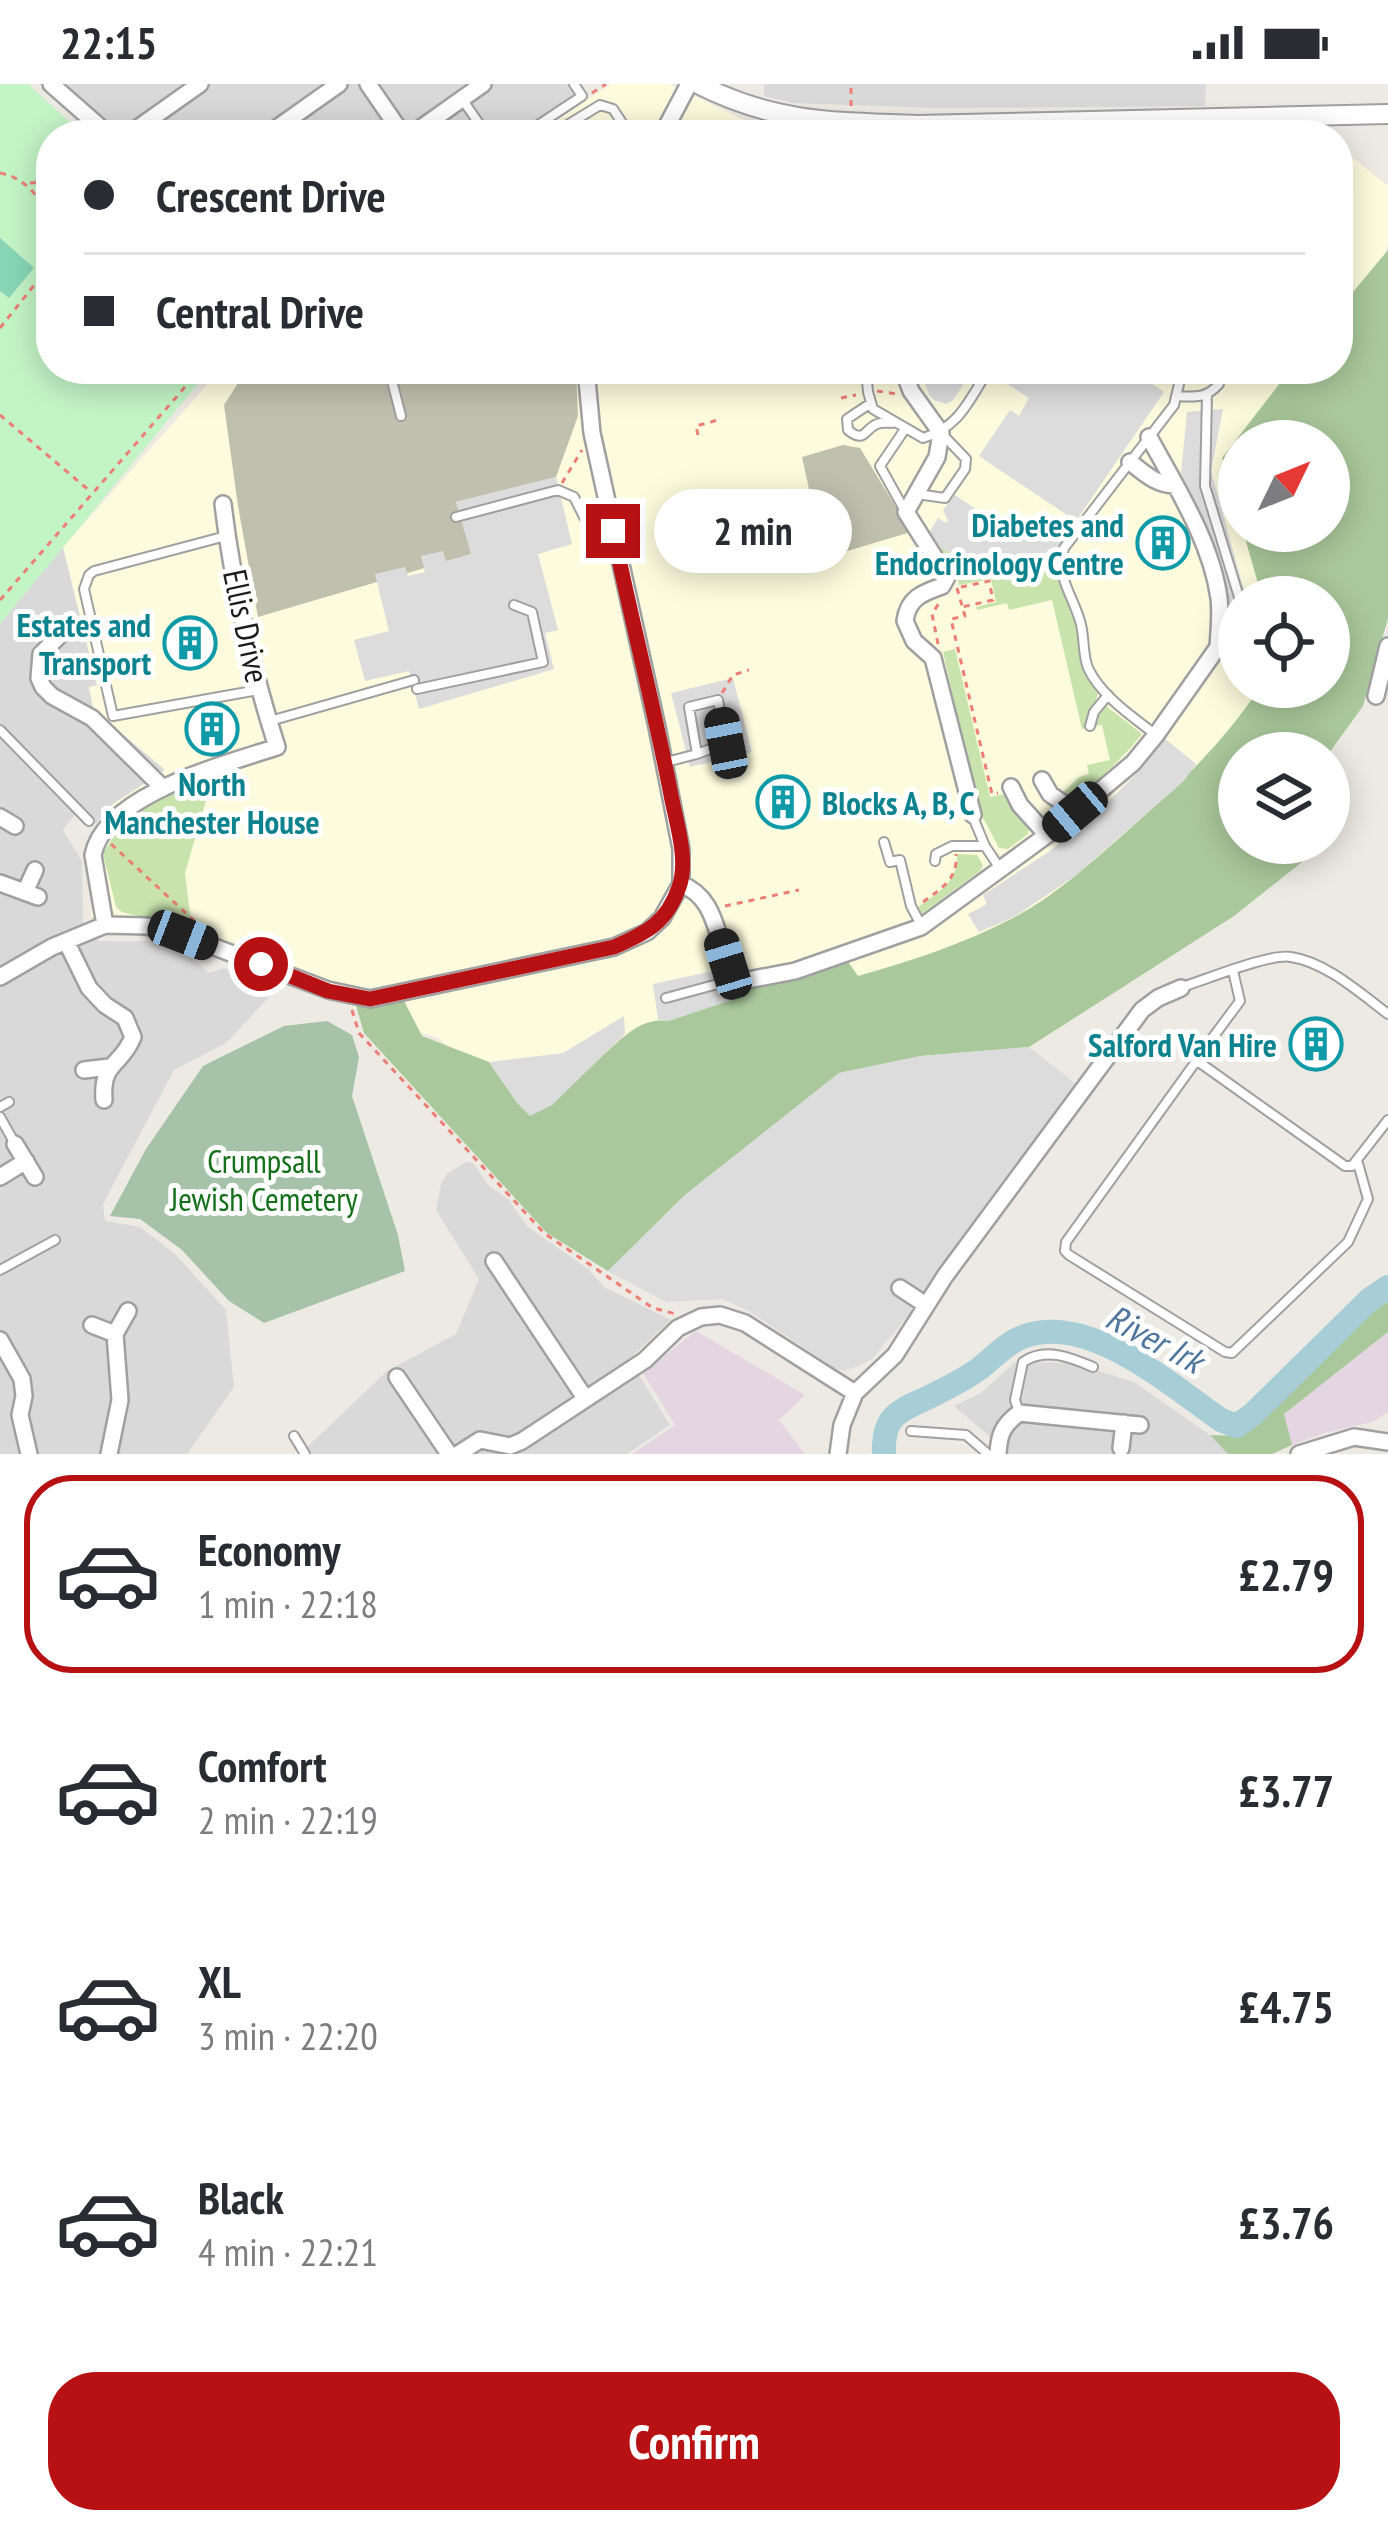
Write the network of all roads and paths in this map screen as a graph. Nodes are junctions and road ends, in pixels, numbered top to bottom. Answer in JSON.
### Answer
{"nodes":[{"id":1,"x":51,"y":84,"type":"edge"},
{"id":2,"x":200,"y":84,"type":"edge"},
{"id":3,"x":339,"y":84,"type":"edge"},
{"id":4,"x":368,"y":84,"type":"edge"},
{"id":5,"x":483,"y":84,"type":"edge"},
{"id":6,"x":574,"y":84,"type":"edge"},
{"id":7,"x":605,"y":84,"type":"edge"},
{"id":8,"x":689,"y":84,"type":"edge"},
{"id":9,"x":698,"y":84,"type":"edge"},
{"id":10,"x":851,"y":84,"type":"edge"},
{"id":11,"x":582,"y":96,"type":"junction"},
{"id":12,"x":462,"y":99,"type":"junction"},
{"id":13,"x":1388,"y":114,"type":"edge"},
{"id":14,"x":92,"y":120,"type":"edge"},
{"id":15,"x":149,"y":120,"type":"edge"},
{"id":16,"x":288,"y":120,"type":"edge"},
{"id":17,"x":396,"y":120,"type":"edge"},
{"id":18,"x":430,"y":120,"type":"edge"},
{"id":19,"x":477,"y":120,"type":"edge"},
{"id":20,"x":546,"y":120,"type":"edge"},
{"id":21,"x":576,"y":120,"type":"edge"},
{"id":22,"x":620,"y":120,"type":"edge"},
{"id":23,"x":670,"y":120,"type":"edge"},
{"id":24,"x":822,"y":120,"type":"edge"},
{"id":25,"x":851,"y":120,"type":"edge"},
{"id":26,"x":1211,"y":120,"type":"edge"},
{"id":27,"x":0,"y":172,"type":"edge"},
{"id":28,"x":36,"y":183,"type":"edge"},
{"id":29,"x":25,"y":184,"type":"junction"},
{"id":30,"x":36,"y":200,"type":"edge"},
{"id":31,"x":36,"y":283,"type":"edge"},
{"id":32,"x":0,"y":328,"type":"edge"},
{"id":33,"x":185,"y":384,"type":"edge"},
{"id":34,"x":393,"y":384,"type":"edge"},
{"id":35,"x":587,"y":384,"type":"edge"},
{"id":36,"x":869,"y":384,"type":"edge"},
{"id":37,"x":908,"y":384,"type":"edge"},
{"id":38,"x":980,"y":384,"type":"edge"},
{"id":39,"x":1179,"y":384,"type":"edge"},
{"id":40,"x":1219,"y":384,"type":"edge"},
{"id":41,"x":1207,"y":394,"type":"junction"},
{"id":42,"x":1176,"y":396,"type":"junction"},
{"id":43,"x":872,"y":404,"type":"junction"},
{"id":44,"x":0,"y":415,"type":"edge"},
{"id":45,"x":401,"y":416,"type":"dead end"},
{"id":46,"x":718,"y":420,"type":"dead end"},
{"id":47,"x":893,"y":423,"type":"junction"},
{"id":48,"x":905,"y":429,"type":"junction"},
{"id":49,"x":592,"y":433,"type":"junction"},
{"id":50,"x":941,"y":433,"type":"junction"},
{"id":51,"x":698,"y":435,"type":"dead end"},
{"id":52,"x":1149,"y":437,"type":"junction"},
{"id":53,"x":1130,"y":462,"type":"junction"},
{"id":54,"x":1175,"y":485,"type":"junction"},
{"id":55,"x":558,"y":490,"type":"junction"},
{"id":56,"x":92,"y":493,"type":"junction"},
{"id":57,"x":917,"y":494,"type":"junction"},
{"id":58,"x":223,"y":504,"type":"dead end"},
{"id":59,"x":906,"y":512,"type":"junction"},
{"id":60,"x":456,"y":517,"type":"dead end"},
{"id":61,"x":227,"y":536,"type":"junction"},
{"id":62,"x":615,"y":538,"type":"junction"},
{"id":63,"x":1233,"y":576,"type":"edge"},
{"id":64,"x":957,"y":588,"type":"junction"},
{"id":65,"x":1218,"y":593,"type":"edge"},
{"id":66,"x":0,"y":600,"type":"edge"},
{"id":67,"x":514,"y":604,"type":"dead end"},
{"id":68,"x":962,"y":607,"type":"junction"},
{"id":69,"x":68,"y":628,"type":"dead end"},
{"id":70,"x":1218,"y":640,"type":"edge"},
{"id":71,"x":957,"y":646,"type":"junction"},
{"id":72,"x":1388,"y":646,"type":"edge"},
{"id":73,"x":949,"y":647,"type":"dead end"},
{"id":74,"x":940,"y":652,"type":"dead end"},
{"id":75,"x":749,"y":670,"type":"dead end"},
{"id":76,"x":20,"y":672,"type":"dead end"},
{"id":77,"x":39,"y":675,"type":"junction"},
{"id":78,"x":260,"y":690,"type":"junction"},
{"id":79,"x":1108,"y":694,"type":"junction"},
{"id":80,"x":1376,"y":696,"type":"dead end"},
{"id":81,"x":718,"y":700,"type":"junction"},
{"id":82,"x":268,"y":721,"type":"junction"},
{"id":83,"x":1090,"y":726,"type":"dead end"},
{"id":84,"x":0,"y":730,"type":"edge"},
{"id":85,"x":1156,"y":735,"type":"junction"},
{"id":86,"x":697,"y":754,"type":"junction"},
{"id":87,"x":665,"y":763,"type":"junction"},
{"id":88,"x":1042,"y":780,"type":"dead end"},
{"id":89,"x":162,"y":787,"type":"junction"},
{"id":90,"x":1008,"y":789,"type":"joint"},
{"id":91,"x":1075,"y":812,"type":"junction"},
{"id":92,"x":973,"y":815,"type":"joint"},
{"id":93,"x":88,"y":821,"type":"dead end"},
{"id":94,"x":1047,"y":835,"type":"junction"},
{"id":95,"x":884,"y":842,"type":"dead end"},
{"id":96,"x":111,"y":844,"type":"dead end"},
{"id":97,"x":985,"y":846,"type":"junction"},
{"id":98,"x":956,"y":852,"type":"dead end"},
{"id":99,"x":935,"y":861,"type":"dead end"},
{"id":100,"x":35,"y":870,"type":"dead end"},
{"id":101,"x":1001,"y":870,"type":"junction"},
{"id":102,"x":0,"y":884,"type":"edge"},
{"id":103,"x":681,"y":884,"type":"junction"},
{"id":104,"x":799,"y":890,"type":"dead end"},
{"id":105,"x":711,"y":909,"type":"junction"},
{"id":106,"x":913,"y":910,"type":"junction"},
{"id":107,"x":105,"y":925,"type":"junction"},
{"id":108,"x":921,"y":927,"type":"junction"},
{"id":109,"x":66,"y":941,"type":"junction"},
{"id":110,"x":217,"y":948,"type":"junction"},
{"id":111,"x":1233,"y":971,"type":"junction"},
{"id":112,"x":0,"y":976,"type":"edge"},
{"id":113,"x":742,"y":978,"type":"junction"},
{"id":114,"x":1181,"y":988,"type":"joint"},
{"id":115,"x":349,"y":997,"type":"junction"},
{"id":116,"x":666,"y":998,"type":"dead end"},
{"id":117,"x":1388,"y":1014,"type":"edge"},
{"id":118,"x":1197,"y":1060,"type":"junction"},
{"id":119,"x":109,"y":1067,"type":"junction"},
{"id":120,"x":84,"y":1070,"type":"dead end"},
{"id":121,"x":104,"y":1100,"type":"dead end"},
{"id":122,"x":0,"y":1118,"type":"edge"},
{"id":123,"x":1388,"y":1120,"type":"edge"},
{"id":124,"x":15,"y":1144,"type":"joint"},
{"id":125,"x":1358,"y":1160,"type":"junction"},
{"id":126,"x":0,"y":1177,"type":"edge"},
{"id":127,"x":55,"y":1240,"type":"dead end"},
{"id":128,"x":494,"y":1261,"type":"dead end"},
{"id":129,"x":0,"y":1270,"type":"edge"},
{"id":130,"x":900,"y":1288,"type":"dead end"},
{"id":131,"x":926,"y":1305,"type":"junction"},
{"id":132,"x":128,"y":1311,"type":"dead end"},
{"id":133,"x":687,"y":1322,"type":"junction"},
{"id":134,"x":92,"y":1324,"type":"dead end"},
{"id":135,"x":115,"y":1334,"type":"junction"},
{"id":136,"x":0,"y":1340,"type":"edge"},
{"id":137,"x":1093,"y":1366,"type":"dead end"},
{"id":138,"x":397,"y":1377,"type":"dead end"},
{"id":139,"x":855,"y":1393,"type":"junction"},
{"id":140,"x":585,"y":1398,"type":"junction"},
{"id":141,"x":1019,"y":1413,"type":"junction"},
{"id":142,"x":910,"y":1431,"type":"dead end"},
{"id":143,"x":1385,"y":1435,"type":"edge"},
{"id":144,"x":294,"y":1436,"type":"dead end"},
{"id":145,"x":493,"y":1448,"type":"edge"},
{"id":146,"x":1121,"y":1448,"type":"dead end"},
{"id":147,"x":29,"y":1454,"type":"edge"},
{"id":148,"x":109,"y":1454,"type":"edge"},
{"id":149,"x":305,"y":1454,"type":"edge"},
{"id":150,"x":448,"y":1454,"type":"edge"},
{"id":151,"x":458,"y":1454,"type":"edge"},
{"id":152,"x":838,"y":1454,"type":"edge"},
{"id":153,"x":988,"y":1454,"type":"edge"},
{"id":154,"x":998,"y":1454,"type":"edge"},
{"id":155,"x":1299,"y":1454,"type":"edge"}],
"edges":[{"from":1,"to":14,"type":"street"},
{"from":2,"to":15,"type":"street"},
{"from":3,"to":16,"type":"street"},
{"from":4,"to":17,"type":"street"},
{"from":5,"to":12,"type":"street"},
{"from":6,"to":11,"type":"lane"},
{"from":7,"to":11,"type":"path"},
{"from":8,"to":23,"type":"street"},
{"from":9,"to":24,"type":"street"},
{"from":10,"to":25,"type":"path"},
{"from":11,"to":20,"type":"lane"},
{"from":12,"to":18,"type":"street"},
{"from":12,"to":19,"type":"lane"},
{"from":13,"to":26,"type":"street"},
{"from":21,"to":22,"type":"lane"},
{"from":27,"to":29,"type":"path"},
{"from":28,"to":29,"type":"path"},
{"from":29,"to":30,"type":"path"},
{"from":31,"to":32,"type":"path"},
{"from":33,"to":56,"type":"path"},
{"from":34,"to":45,"type":"lane"},
{"from":35,"to":49,"type":"street"},
{"from":36,"to":43,"type":"lane"},
{"from":37,"to":50,"type":"street"},
{"from":38,"to":50,"type":"lane"},
{"from":39,"to":42,"type":"lane"},
{"from":40,"to":41,"type":"lane"},
{"from":41,"to":42,"type":"lane"},
{"from":41,"to":63,"type":"lane"},
{"from":42,"to":52,"type":"lane"},
{"from":43,"to":47,"type":"lane"},
{"from":43,"to":47,"type":"lane"},
{"from":44,"to":56,"type":"path"},
{"from":46,"to":51,"type":"path"},
{"from":47,"to":48,"type":"lane"},
{"from":48,"to":50,"type":"lane"},
{"from":48,"to":59,"type":"lane"},
{"from":49,"to":55,"type":"path"},
{"from":49,"to":62,"type":"street"},
{"from":50,"to":57,"type":"street"},
{"from":50,"to":57,"type":"lane"},
{"from":52,"to":53,"type":"lane"},
{"from":52,"to":54,"type":"street"},
{"from":53,"to":54,"type":"street"},
{"from":53,"to":79,"type":"lane"},
{"from":54,"to":65,"type":"street"},
{"from":55,"to":60,"type":"lane"},
{"from":55,"to":62,"type":"lane"},
{"from":56,"to":66,"type":"path"},
{"from":57,"to":59,"type":"street"},
{"from":58,"to":61,"type":"street","name":"Ellis Drive"},
{"from":59,"to":92,"type":"street"},
{"from":61,"to":78,"type":"street","name":"Ellis Drive"},
{"from":61,"to":78,"type":"lane"},
{"from":62,"to":87,"type":"street"},
{"from":64,"to":68,"type":"path"},
{"from":64,"to":68,"type":"path"},
{"from":64,"to":74,"type":"path"},
{"from":67,"to":82,"type":"lane"},
{"from":68,"to":71,"type":"path"},
{"from":69,"to":77,"type":"street"},
{"from":70,"to":85,"type":"street"},
{"from":71,"to":73,"type":"path"},
{"from":71,"to":90,"type":"path"},
{"from":72,"to":80,"type":"street"},
{"from":75,"to":81,"type":"path"},
{"from":76,"to":77,"type":"lane"},
{"from":77,"to":89,"type":"street"},
{"from":78,"to":82,"type":"street","name":"Ellis Drive"},
{"from":79,"to":83,"type":"lane"},
{"from":79,"to":85,"type":"lane"},
{"from":81,"to":86,"type":"lane"},
{"from":81,"to":86,"type":"lane"},
{"from":82,"to":89,"type":"street","name":"Ellis Drive"},
{"from":84,"to":93,"type":"lane"},
{"from":85,"to":91,"type":"street"},
{"from":86,"to":87,"type":"lane"},
{"from":87,"to":103,"type":"street"},
{"from":88,"to":91,"type":"street"},
{"from":89,"to":107,"type":"street"},
{"from":90,"to":94,"type":"street"},
{"from":91,"to":94,"type":"street"},
{"from":92,"to":97,"type":"lane"},
{"from":94,"to":101,"type":"street"},
{"from":95,"to":106,"type":"lane"},
{"from":96,"to":110,"type":"path"},
{"from":97,"to":99,"type":"lane"},
{"from":97,"to":101,"type":"lane"},
{"from":98,"to":106,"type":"path"},
{"from":100,"to":102,"type":"street"},
{"from":101,"to":108,"type":"street"},
{"from":103,"to":105,"type":"street"},
{"from":103,"to":115,"type":"street"},
{"from":104,"to":105,"type":"path"},
{"from":105,"to":113,"type":"street"},
{"from":106,"to":108,"type":"lane"},
{"from":107,"to":109,"type":"street"},
{"from":107,"to":110,"type":"street"},
{"from":108,"to":113,"type":"street"},
{"from":109,"to":112,"type":"street"},
{"from":109,"to":119,"type":"street"},
{"from":110,"to":115,"type":"street"},
{"from":111,"to":114,"type":"lane"},
{"from":111,"to":117,"type":"lane"},
{"from":111,"to":118,"type":"lane"},
{"from":113,"to":116,"type":"lane"},
{"from":114,"to":131,"type":"street"},
{"from":115,"to":133,"type":"path"},
{"from":118,"to":125,"type":"lane"},
{"from":118,"to":125,"type":"lane"},
{"from":119,"to":120,"type":"street"},
{"from":119,"to":121,"type":"street"},
{"from":122,"to":124,"type":"lane"},
{"from":123,"to":125,"type":"lane"},
{"from":124,"to":126,"type":"street"},
{"from":127,"to":129,"type":"lane"},
{"from":128,"to":140,"type":"street"},
{"from":130,"to":131,"type":"street"},
{"from":131,"to":139,"type":"street"},
{"from":132,"to":135,"type":"street"},
{"from":133,"to":139,"type":"street"},
{"from":133,"to":140,"type":"street"},
{"from":134,"to":135,"type":"street"},
{"from":135,"to":148,"type":"street"},
{"from":136,"to":147,"type":"street"},
{"from":137,"to":141,"type":"lane"},
{"from":138,"to":150,"type":"street"},
{"from":139,"to":152,"type":"street"},
{"from":140,"to":145,"type":"street"},
{"from":141,"to":146,"type":"street"},
{"from":141,"to":154,"type":"street"},
{"from":142,"to":153,"type":"lane"},
{"from":143,"to":155,"type":"street"},
{"from":144,"to":149,"type":"lane"},
{"from":145,"to":151,"type":"street"}]}
